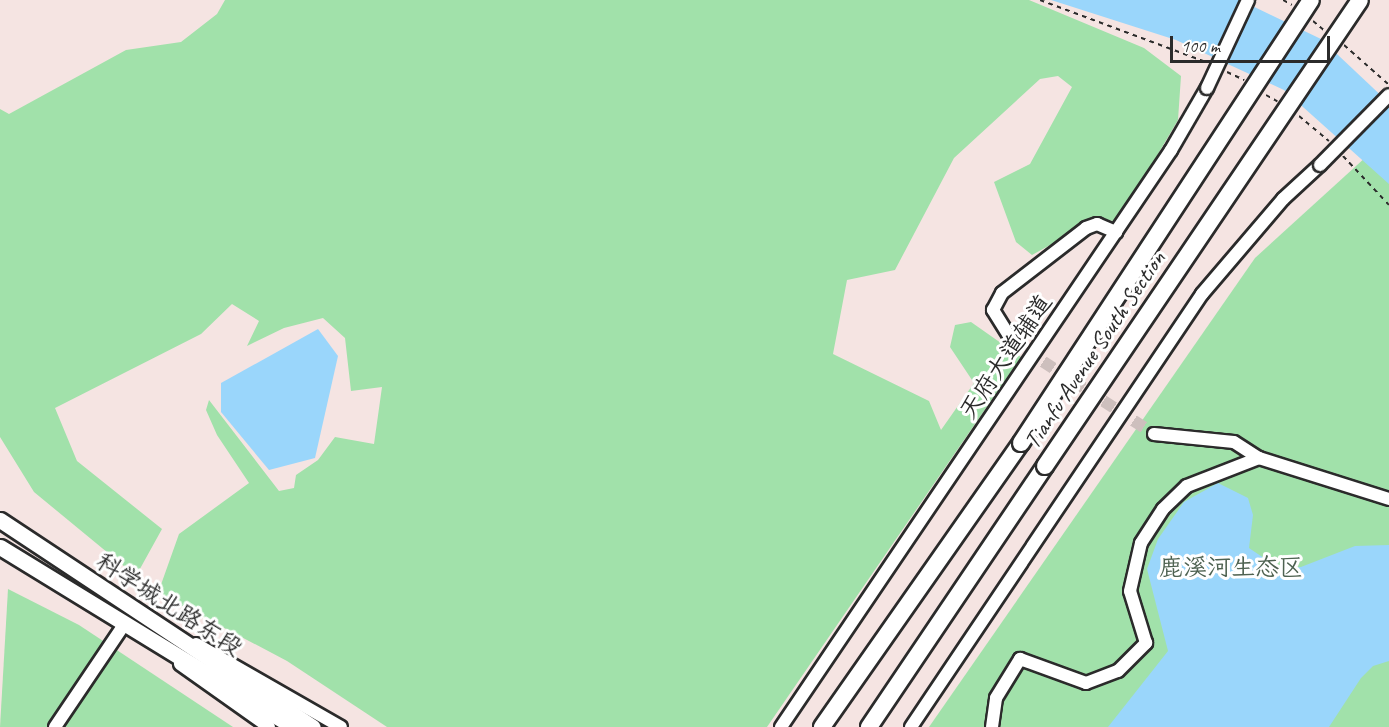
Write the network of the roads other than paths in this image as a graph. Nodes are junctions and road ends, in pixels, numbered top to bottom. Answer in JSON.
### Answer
{"nodes":[{"id":1,"x":1248,"y":0,"type":"edge"},
{"id":2,"x":1311,"y":0,"type":"edge"},
{"id":3,"x":1360,"y":0,"type":"edge"},
{"id":4,"x":1389,"y":95,"type":"edge"},
{"id":5,"x":1116,"y":232,"type":"junction"},
{"id":6,"x":1013,"y":342,"type":"tunnel mouth"},
{"id":7,"x":1154,"y":434,"type":"tunnel mouth"},
{"id":8,"x":1259,"y":458,"type":"junction"},
{"id":9,"x":1389,"y":499,"type":"edge"},
{"id":10,"x":0,"y":520,"type":"edge"},
{"id":11,"x":0,"y":547,"type":"edge"},
{"id":12,"x":123,"y":626,"type":"junction"},
{"id":13,"x":174,"y":634,"type":"junction"},
{"id":14,"x":152,"y":640,"type":"junction"},
{"id":15,"x":55,"y":727,"type":"edge"},
{"id":16,"x":268,"y":727,"type":"edge"},
{"id":17,"x":294,"y":727,"type":"edge"},
{"id":18,"x":313,"y":727,"type":"edge"},
{"id":19,"x":341,"y":727,"type":"edge"},
{"id":20,"x":781,"y":727,"type":"edge"},
{"id":21,"x":822,"y":727,"type":"edge"},
{"id":22,"x":869,"y":727,"type":"edge"},
{"id":23,"x":911,"y":727,"type":"edge"},
{"id":24,"x":992,"y":727,"type":"edge"}],
"edges":[{"from":1,"to":5,"type":"street","name":"天府大道辅道","bridge":true},
{"from":2,"to":21,"type":"highway","name":"Tianfu Avenue South Section","bridge":true},
{"from":3,"to":22,"type":"highway","name":"Tianfu Avenue South Section","bridge":true},
{"from":4,"to":23,"type":"street","bridge":true},
{"from":5,"to":6,"type":"street"},
{"from":5,"to":20,"type":"street","name":"天府大道辅道"},
{"from":7,"to":8,"type":"street"},
{"from":8,"to":9,"type":"street"},
{"from":8,"to":24,"type":"street"},
{"from":10,"to":13,"type":"main road","name":"科学城北路东段"},
{"from":11,"to":12,"type":"main road","name":"科学城北路东段"},
{"from":12,"to":14,"type":"main road","name":"科学城北路东段"},
{"from":12,"to":15,"type":"street"},
{"from":13,"to":18,"type":"main road","name":"科学城北路东段"},
{"from":13,"to":19,"type":"street"},
{"from":14,"to":16,"type":"street"},
{"from":14,"to":17,"type":"main road","name":"科学城北路东段"}]}
